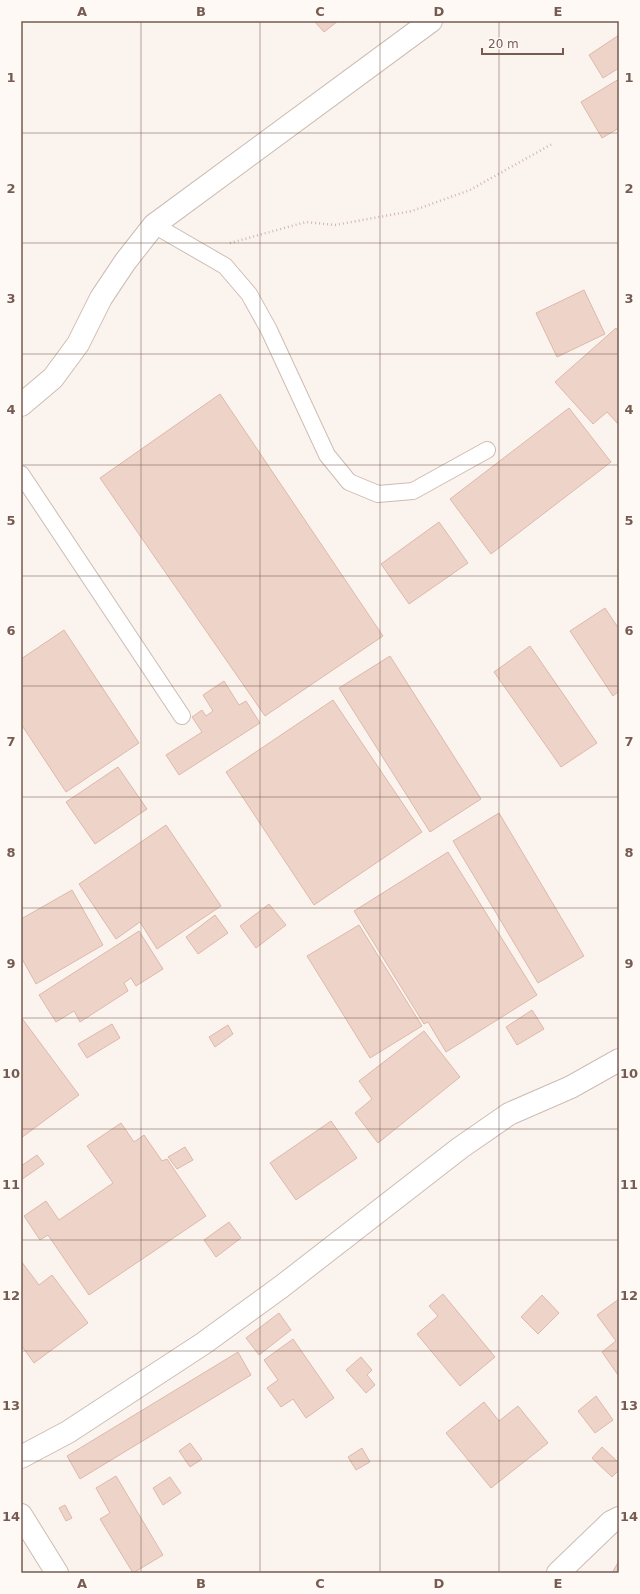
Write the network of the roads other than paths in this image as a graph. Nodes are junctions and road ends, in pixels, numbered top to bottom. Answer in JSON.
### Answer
{"nodes":[{"id":1,"x":431,"y":21,"type":"edge"},
{"id":2,"x":154,"y":226,"type":"junction"},
{"id":3,"x":21,"y":405,"type":"edge"},
{"id":4,"x":487,"y":450,"type":"dead end"},
{"id":5,"x":21,"y":474,"type":"edge"},
{"id":6,"x":182,"y":716,"type":"dead end"},
{"id":7,"x":619,"y":1060,"type":"edge"},
{"id":8,"x":21,"y":1457,"type":"edge"},
{"id":9,"x":21,"y":1516,"type":"edge"},
{"id":10,"x":619,"y":1518,"type":"edge"},
{"id":11,"x":57,"y":1573,"type":"edge"},
{"id":12,"x":558,"y":1573,"type":"edge"}],
"edges":[{"from":1,"to":2,"type":"street"},
{"from":2,"to":3,"type":"street"},
{"from":2,"to":4,"type":"lane"},
{"from":5,"to":6,"type":"lane"},
{"from":7,"to":8,"type":"street"},
{"from":9,"to":11,"type":"street"},
{"from":10,"to":12,"type":"street"}]}
